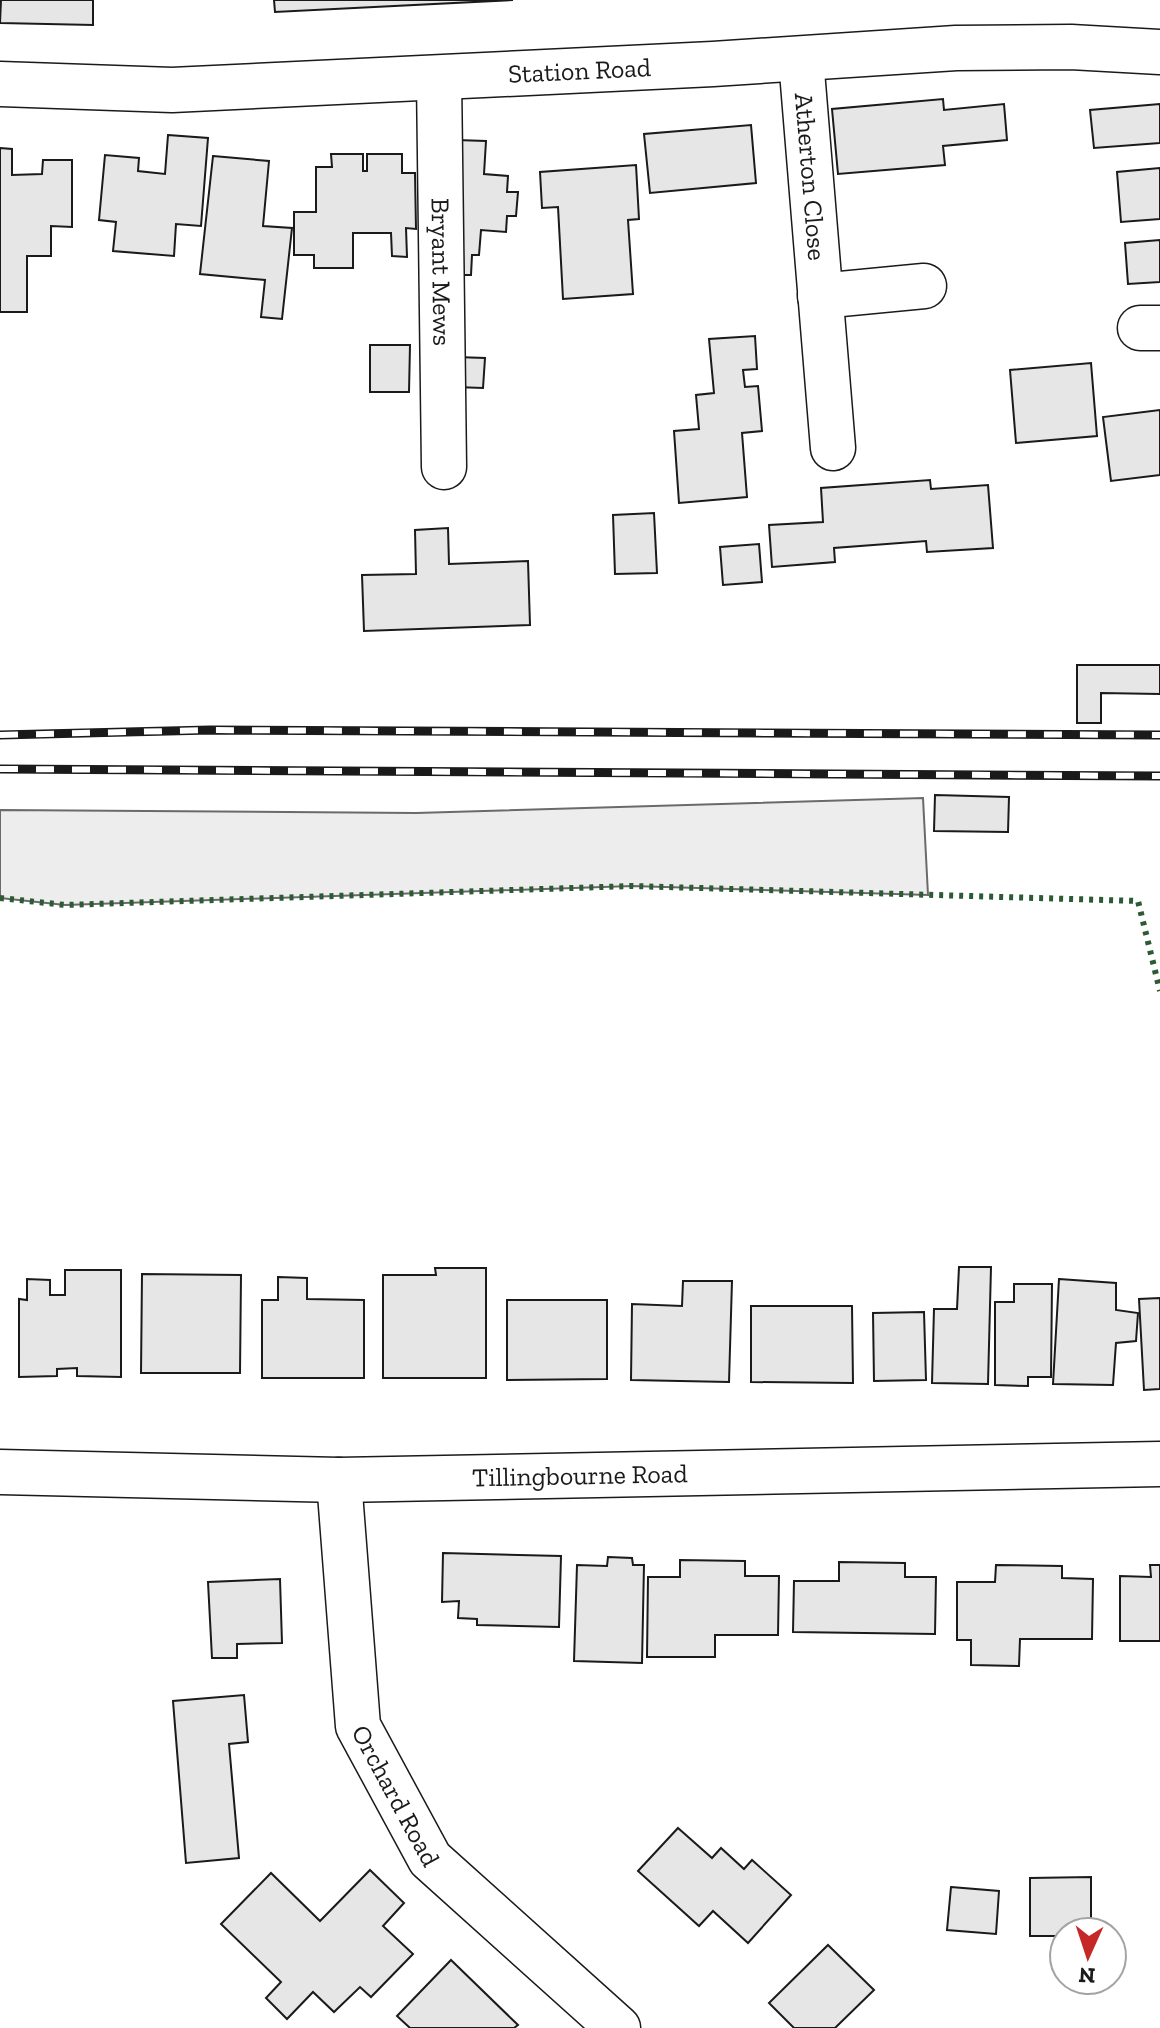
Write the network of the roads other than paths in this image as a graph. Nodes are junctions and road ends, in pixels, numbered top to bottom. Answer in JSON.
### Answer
{"nodes":[{"id":1,"x":1160,"y":52,"type":"edge"},
{"id":2,"x":801,"y":59,"type":"junction"},
{"id":3,"x":439,"y":78,"type":"junction"},
{"id":4,"x":0,"y":84,"type":"edge"},
{"id":5,"x":924,"y":286,"type":"dead end"},
{"id":6,"x":820,"y":296,"type":"junction"},
{"id":7,"x":833,"y":448,"type":"dead end"},
{"id":8,"x":444,"y":467,"type":"dead end"},
{"id":9,"x":1160,"y":1464,"type":"edge"},
{"id":10,"x":0,"y":1472,"type":"edge"},
{"id":11,"x":339,"y":1480,"type":"junction"},
{"id":12,"x":618,"y":2028,"type":"edge"}],
"edges":[{"from":1,"to":2,"type":"street","name":"Station Road"},
{"from":2,"to":3,"type":"street","name":"Station Road"},
{"from":2,"to":6,"type":"street","name":"Atherton Close"},
{"from":3,"to":4,"type":"street","name":"Station Road"},
{"from":3,"to":8,"type":"street","name":"Bryant Mews"},
{"from":5,"to":6,"type":"street","name":"Atherton Close"},
{"from":6,"to":7,"type":"street","name":"Atherton Close"},
{"from":9,"to":11,"type":"street","name":"Tillingbourne Road"},
{"from":10,"to":11,"type":"street","name":"Tillingbourne Road"},
{"from":11,"to":12,"type":"street","name":"Orchard Road"}]}
